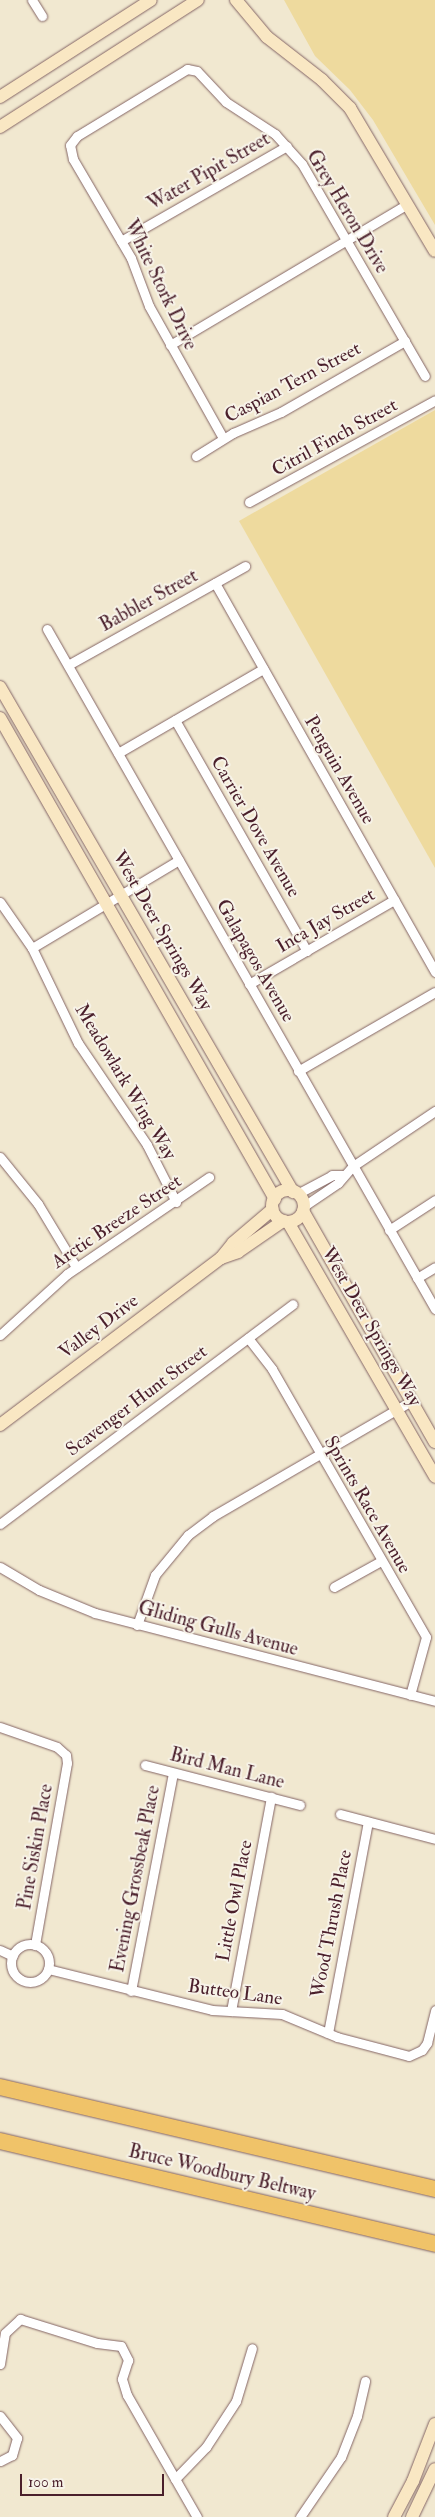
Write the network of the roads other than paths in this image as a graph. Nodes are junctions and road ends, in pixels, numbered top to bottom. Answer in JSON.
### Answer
{"nodes":[{"id":1,"x":32,"y":0,"type":"edge"},
{"id":2,"x":151,"y":0,"type":"edge"},
{"id":3,"x":198,"y":0,"type":"edge"},
{"id":4,"x":236,"y":0,"type":"edge"},
{"id":5,"x":42,"y":16,"type":"dead end"},
{"id":6,"x":0,"y":97,"type":"edge"},
{"id":7,"x":0,"y":127,"type":"edge"},
{"id":8,"x":70,"y":146,"type":"joint"},
{"id":9,"x":287,"y":146,"type":"junction"},
{"id":10,"x":407,"y":204,"type":"junction"},
{"id":11,"x":346,"y":239,"type":"junction"},
{"id":12,"x":121,"y":241,"type":"junction"},
{"id":13,"x":435,"y":251,"type":"edge"},
{"id":14,"x":405,"y":341,"type":"junction"},
{"id":15,"x":170,"y":345,"type":"junction"},
{"id":16,"x":425,"y":376,"type":"dead end"},
{"id":17,"x":435,"y":400,"type":"edge"},
{"id":18,"x":223,"y":438,"type":"junction"},
{"id":19,"x":196,"y":456,"type":"dead end"},
{"id":20,"x":249,"y":502,"type":"dead end"},
{"id":21,"x":246,"y":566,"type":"dead end"},
{"id":22,"x":215,"y":583,"type":"junction"},
{"id":23,"x":47,"y":629,"type":"dead end"},
{"id":24,"x":68,"y":665,"type":"junction"},
{"id":25,"x":263,"y":669,"type":"junction"},
{"id":26,"x":0,"y":687,"type":"edge"},
{"id":27,"x":0,"y":718,"type":"edge"},
{"id":28,"x":175,"y":720,"type":"junction"},
{"id":29,"x":118,"y":753,"type":"junction"},
{"id":30,"x":179,"y":860,"type":"junction"},
{"id":31,"x":113,"y":899,"type":"junction"},
{"id":32,"x":394,"y":900,"type":"junction"},
{"id":33,"x":0,"y":902,"type":"edge"},
{"id":34,"x":32,"y":948,"type":"junction"},
{"id":35,"x":307,"y":950,"type":"junction"},
{"id":36,"x":435,"y":972,"type":"edge"},
{"id":37,"x":249,"y":984,"type":"junction"},
{"id":38,"x":435,"y":992,"type":"edge"},
{"id":39,"x":298,"y":1071,"type":"junction"},
{"id":40,"x":435,"y":1111,"type":"edge"},
{"id":41,"x":0,"y":1157,"type":"edge"},
{"id":42,"x":353,"y":1166,"type":"junction"},
{"id":43,"x":344,"y":1175,"type":"junction"},
{"id":44,"x":209,"y":1178,"type":"dead end"},
{"id":45,"x":295,"y":1193,"type":"junction"},
{"id":46,"x":435,"y":1200,"type":"edge"},
{"id":47,"x":176,"y":1202,"type":"junction"},
{"id":48,"x":274,"y":1204,"type":"junction"},
{"id":49,"x":304,"y":1209,"type":"junction"},
{"id":50,"x":285,"y":1222,"type":"junction"},
{"id":51,"x":390,"y":1230,"type":"junction"},
{"id":52,"x":222,"y":1258,"type":"junction"},
{"id":53,"x":76,"y":1267,"type":"junction"},
{"id":54,"x":435,"y":1267,"type":"edge"},
{"id":55,"x":418,"y":1278,"type":"junction"},
{"id":56,"x":293,"y":1304,"type":"dead end"},
{"id":57,"x":435,"y":1309,"type":"edge"},
{"id":58,"x":0,"y":1335,"type":"edge"},
{"id":59,"x":248,"y":1338,"type":"junction"},
{"id":60,"x":411,"y":1401,"type":"junction"},
{"id":61,"x":396,"y":1409,"type":"junction"},
{"id":62,"x":0,"y":1425,"type":"edge"},
{"id":63,"x":435,"y":1442,"type":"edge"},
{"id":64,"x":320,"y":1455,"type":"junction"},
{"id":65,"x":435,"y":1477,"type":"edge"},
{"id":66,"x":0,"y":1524,"type":"edge"},
{"id":67,"x":381,"y":1562,"type":"junction"},
{"id":68,"x":0,"y":1567,"type":"edge"},
{"id":69,"x":334,"y":1587,"type":"dead end"},
{"id":70,"x":137,"y":1625,"type":"junction"},
{"id":71,"x":410,"y":1695,"type":"junction"},
{"id":72,"x":435,"y":1701,"type":"edge"},
{"id":73,"x":0,"y":1726,"type":"edge"},
{"id":74,"x":145,"y":1765,"type":"dead end"},
{"id":75,"x":173,"y":1773,"type":"junction"},
{"id":76,"x":271,"y":1797,"type":"junction"},
{"id":77,"x":300,"y":1805,"type":"dead end"},
{"id":78,"x":340,"y":1814,"type":"dead end"},
{"id":79,"x":368,"y":1822,"type":"junction"},
{"id":80,"x":435,"y":1839,"type":"edge"},
{"id":81,"x":35,"y":1945,"type":"junction"},
{"id":82,"x":0,"y":1950,"type":"edge"},
{"id":83,"x":13,"y":1956,"type":"junction"},
{"id":84,"x":48,"y":1970,"type":"junction"},
{"id":85,"x":132,"y":1991,"type":"junction"},
{"id":86,"x":435,"y":2010,"type":"edge"},
{"id":87,"x":231,"y":2011,"type":"junction"},
{"id":88,"x":328,"y":2032,"type":"junction"},
{"id":89,"x":0,"y":2087,"type":"edge"},
{"id":90,"x":0,"y":2141,"type":"edge"},
{"id":91,"x":435,"y":2189,"type":"edge"},
{"id":92,"x":435,"y":2244,"type":"edge"},
{"id":93,"x":252,"y":2348,"type":"dead end"},
{"id":94,"x":0,"y":2364,"type":"edge"},
{"id":95,"x":365,"y":2381,"type":"dead end"},
{"id":96,"x":0,"y":2416,"type":"edge"},
{"id":97,"x":435,"y":2424,"type":"edge"},
{"id":98,"x":0,"y":2461,"type":"edge"},
{"id":99,"x":435,"y":2469,"type":"edge"},
{"id":100,"x":175,"y":2479,"type":"junction"},
{"id":101,"x":198,"y":2517,"type":"edge"},
{"id":102,"x":300,"y":2517,"type":"edge"},
{"id":103,"x":394,"y":2517,"type":"edge"},
{"id":104,"x":412,"y":2517,"type":"edge"}],
"edges":[{"from":1,"to":5,"type":"street"},
{"from":2,"to":6,"type":"main road"},
{"from":3,"to":7,"type":"main road"},
{"from":4,"to":10,"type":"main road"},
{"from":8,"to":9,"type":"street","name":"Grey Heron Drive"},
{"from":8,"to":12,"type":"street","name":"White Stork Drive"},
{"from":9,"to":11,"type":"street","name":"Grey Heron Drive"},
{"from":9,"to":12,"type":"street","name":"Water Pipit Street"},
{"from":10,"to":11,"type":"street"},
{"from":10,"to":13,"type":"main road"},
{"from":11,"to":14,"type":"street","name":"Grey Heron Drive"},
{"from":11,"to":15,"type":"street"},
{"from":12,"to":15,"type":"street","name":"White Stork Drive"},
{"from":14,"to":16,"type":"street","name":"Grey Heron Drive"},
{"from":14,"to":18,"type":"street","name":"Caspian Tern Street"},
{"from":15,"to":18,"type":"street","name":"White Stork Drive"},
{"from":17,"to":20,"type":"street","name":"Citril Finch Street"},
{"from":18,"to":19,"type":"street","name":"Caspian Tern Street"},
{"from":21,"to":22,"type":"street","name":"Babbler Street"},
{"from":22,"to":24,"type":"street","name":"Babbler Street"},
{"from":22,"to":25,"type":"street","name":"Penguin Avenue"},
{"from":23,"to":24,"type":"street","name":"Galapagos Avenue"},
{"from":24,"to":29,"type":"street","name":"Galapagos Avenue"},
{"from":25,"to":28,"type":"street"},
{"from":25,"to":32,"type":"street","name":"Penguin Avenue"},
{"from":26,"to":31,"type":"main road","name":"West Deer Springs Way"},
{"from":27,"to":31,"type":"main road","name":"West Deer Springs Way"},
{"from":28,"to":29,"type":"street"},
{"from":28,"to":35,"type":"street","name":"Carrier Dove Avenue"},
{"from":29,"to":30,"type":"street","name":"Galapagos Avenue"},
{"from":30,"to":31,"type":"street"},
{"from":30,"to":37,"type":"street","name":"Galapagos Avenue"},
{"from":31,"to":34,"type":"street"},
{"from":31,"to":45,"type":"main road","name":"West Deer Springs Way"},
{"from":31,"to":48,"type":"main road","name":"West Deer Springs Way"},
{"from":32,"to":35,"type":"street","name":"Inca Jay Street"},
{"from":32,"to":36,"type":"street","name":"Penguin Avenue"},
{"from":33,"to":34,"type":"street","name":"Meadowlark Wing Way"},
{"from":34,"to":47,"type":"street","name":"Meadowlark Wing Way"},
{"from":35,"to":37,"type":"street","name":"Inca Jay Street"},
{"from":37,"to":39,"type":"street","name":"Galapagos Avenue"},
{"from":38,"to":39,"type":"street"},
{"from":39,"to":42,"type":"street","name":"Galapagos Avenue"},
{"from":40,"to":42,"type":"street"},
{"from":41,"to":53,"type":"street"},
{"from":42,"to":43,"type":"street"},
{"from":42,"to":51,"type":"street","name":"Galapagos Avenue"},
{"from":43,"to":45,"type":"street"},
{"from":43,"to":49,"type":"street"},
{"from":44,"to":47,"type":"street","name":"Arctic Breeze Street"},
{"from":45,"to":48,"type":"main road"},
{"from":45,"to":49,"type":"main road"},
{"from":46,"to":51,"type":"street"},
{"from":47,"to":53,"type":"street","name":"Arctic Breeze Street"},
{"from":48,"to":50,"type":"main road"},
{"from":48,"to":52,"type":"main road","name":"Valley Drive"},
{"from":49,"to":50,"type":"main road"},
{"from":49,"to":60,"type":"main road","name":"West Deer Springs Way"},
{"from":50,"to":52,"type":"main road","name":"Valley Drive"},
{"from":50,"to":61,"type":"main road","name":"West Deer Springs Way"},
{"from":51,"to":55,"type":"street","name":"Galapagos Avenue"},
{"from":52,"to":62,"type":"main road","name":"Valley Drive"},
{"from":53,"to":58,"type":"street","name":"Arctic Breeze Street"},
{"from":54,"to":55,"type":"street"},
{"from":55,"to":57,"type":"street","name":"Galapagos Avenue"},
{"from":56,"to":59,"type":"street","name":"Scavenger Hunt Street"},
{"from":59,"to":64,"type":"street","name":"Sprints Race Avenue"},
{"from":59,"to":66,"type":"street","name":"Scavenger Hunt Street"},
{"from":60,"to":61,"type":"street"},
{"from":60,"to":63,"type":"main road","name":"West Deer Springs Way"},
{"from":61,"to":64,"type":"street"},
{"from":61,"to":65,"type":"main road","name":"West Deer Springs Way"},
{"from":64,"to":67,"type":"street","name":"Sprints Race Avenue"},
{"from":64,"to":70,"type":"street"},
{"from":67,"to":69,"type":"street"},
{"from":67,"to":71,"type":"street","name":"Sprints Race Avenue"},
{"from":68,"to":70,"type":"street","name":"Gliding Gulls Avenue"},
{"from":70,"to":71,"type":"street","name":"Gliding Gulls Avenue"},
{"from":71,"to":72,"type":"street","name":"Gliding Gulls Avenue"},
{"from":73,"to":81,"type":"street","name":"Pine Siskin Place"},
{"from":74,"to":75,"type":"street","name":"Bird Man Lane"},
{"from":75,"to":76,"type":"street","name":"Bird Man Lane"},
{"from":75,"to":85,"type":"street","name":"Evening Grossbeak Place"},
{"from":76,"to":77,"type":"street","name":"Bird Man Lane"},
{"from":76,"to":87,"type":"street","name":"Little Owl Place"},
{"from":78,"to":79,"type":"street"},
{"from":79,"to":80,"type":"street"},
{"from":79,"to":88,"type":"street","name":"Wood Thrush Place"},
{"from":81,"to":83,"type":"street"},
{"from":81,"to":84,"type":"street"},
{"from":82,"to":83,"type":"street"},
{"from":83,"to":84,"type":"street"},
{"from":84,"to":85,"type":"street","name":"Butteo Lane"},
{"from":85,"to":87,"type":"street","name":"Butteo Lane"},
{"from":86,"to":88,"type":"street","name":"Butteo Lane"},
{"from":87,"to":88,"type":"street","name":"Butteo Lane"},
{"from":89,"to":91,"type":"highway","name":"Bruce Woodbury Beltway"},
{"from":90,"to":92,"type":"highway","name":"Bruce Woodbury Beltway"},
{"from":93,"to":100,"type":"street"},
{"from":94,"to":100,"type":"street"},
{"from":95,"to":102,"type":"street"},
{"from":96,"to":98,"type":"street"},
{"from":97,"to":103,"type":"main road"},
{"from":99,"to":104,"type":"main road"},
{"from":100,"to":101,"type":"street"}]}
